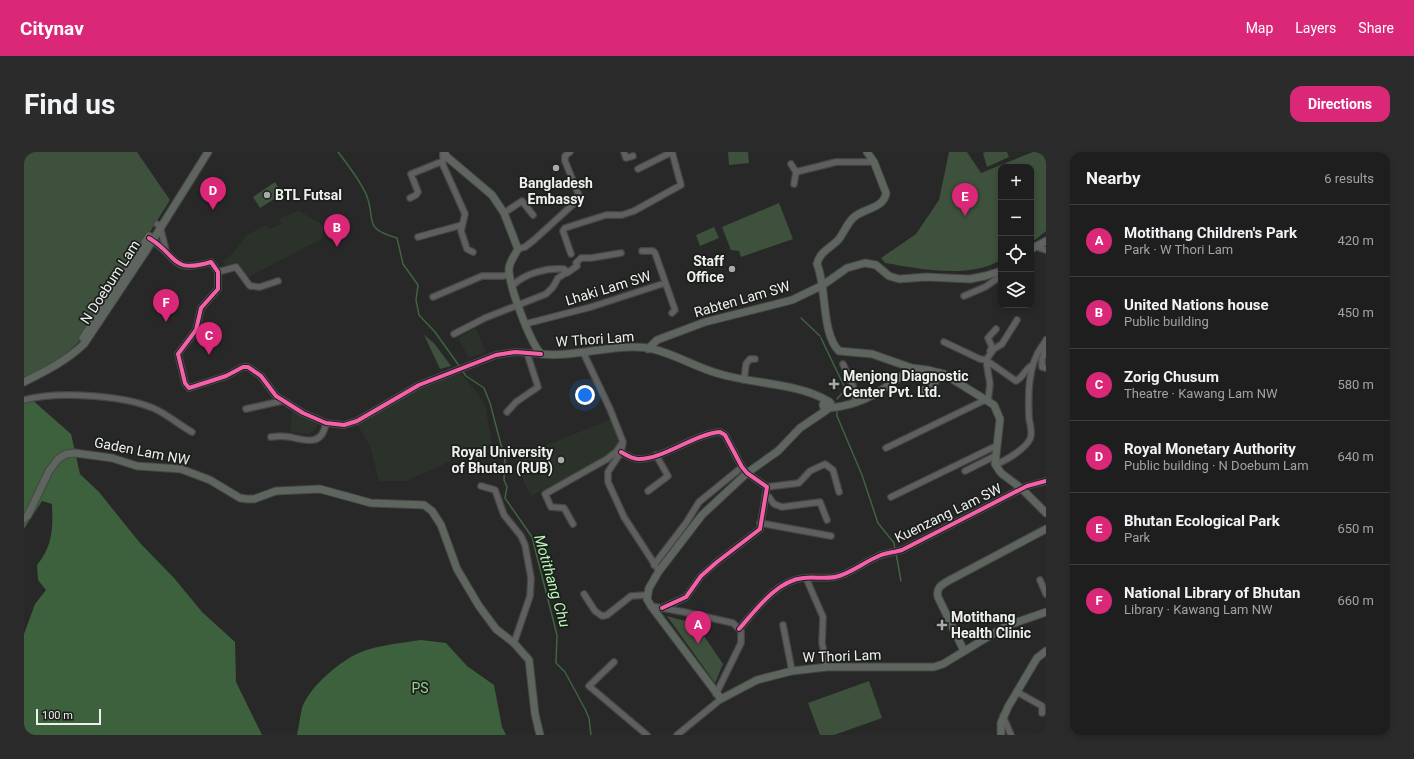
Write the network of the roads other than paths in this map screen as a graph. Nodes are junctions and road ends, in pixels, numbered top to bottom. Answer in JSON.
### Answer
{"nodes":[{"id":1,"x":204,"y":152,"type":"edge"},
{"id":2,"x":208,"y":152,"type":"edge"},
{"id":3,"x":444,"y":152,"type":"edge"},
{"id":4,"x":570,"y":152,"type":"edge"},
{"id":5,"x":624,"y":152,"type":"edge"},
{"id":6,"x":672,"y":152,"type":"edge"},
{"id":7,"x":867,"y":152,"type":"edge"},
{"id":8,"x":633,"y":156,"type":"dead end"},
{"id":9,"x":443,"y":161,"type":"junction"},
{"id":10,"x":874,"y":162,"type":"junction"},
{"id":11,"x":791,"y":164,"type":"dead end"},
{"id":12,"x":638,"y":169,"type":"dead end"},
{"id":13,"x":796,"y":172,"type":"junction"},
{"id":14,"x":794,"y":184,"type":"dead end"},
{"id":15,"x":410,"y":198,"type":"dead end"},
{"id":16,"x":504,"y":213,"type":"junction"},
{"id":17,"x":533,"y":215,"type":"dead end"},
{"id":18,"x":158,"y":225,"type":"junction"},
{"id":19,"x":462,"y":225,"type":"junction"},
{"id":20,"x":418,"y":237,"type":"dead end"},
{"id":21,"x":150,"y":239,"type":"junction"},
{"id":22,"x":1046,"y":241,"type":"edge"},
{"id":23,"x":1034,"y":248,"type":"edge"},
{"id":24,"x":518,"y":249,"type":"junction"},
{"id":25,"x":1046,"y":250,"type":"edge"},
{"id":26,"x":166,"y":251,"type":"junction"},
{"id":27,"x":642,"y":251,"type":"dead end"},
{"id":28,"x":473,"y":252,"type":"dead end"},
{"id":29,"x":621,"y":253,"type":"dead end"},
{"id":30,"x":571,"y":254,"type":"dead end"},
{"id":31,"x":218,"y":272,"type":"junction"},
{"id":32,"x":998,"y":272,"type":"edge"},
{"id":33,"x":567,"y":273,"type":"junction"},
{"id":34,"x":509,"y":274,"type":"junction"},
{"id":35,"x":998,"y":278,"type":"edge"},
{"id":36,"x":278,"y":281,"type":"dead end"},
{"id":37,"x":665,"y":282,"type":"junction"},
{"id":38,"x":513,"y":285,"type":"junction"},
{"id":39,"x":823,"y":285,"type":"junction"},
{"id":40,"x":964,"y":296,"type":"dead end"},
{"id":41,"x":433,"y":297,"type":"dead end"},
{"id":42,"x":518,"y":304,"type":"junction"},
{"id":43,"x":672,"y":313,"type":"dead end"},
{"id":44,"x":1017,"y":320,"type":"dead end"},
{"id":45,"x":525,"y":324,"type":"junction"},
{"id":46,"x":996,"y":329,"type":"dead end"},
{"id":47,"x":454,"y":334,"type":"dead end"},
{"id":48,"x":944,"y":342,"type":"dead end"},
{"id":49,"x":1045,"y":345,"type":"edge"},
{"id":50,"x":648,"y":348,"type":"junction"},
{"id":51,"x":583,"y":352,"type":"junction"},
{"id":52,"x":527,"y":353,"type":"junction"},
{"id":53,"x":541,"y":354,"type":"junction"},
{"id":54,"x":754,"y":359,"type":"dead end"},
{"id":55,"x":986,"y":360,"type":"junction"},
{"id":56,"x":843,"y":364,"type":"dead end"},
{"id":57,"x":1033,"y":365,"type":"junction"},
{"id":58,"x":912,"y":368,"type":"junction"},
{"id":59,"x":1046,"y":368,"type":"edge"},
{"id":60,"x":938,"y":372,"type":"junction"},
{"id":61,"x":24,"y":378,"type":"edge"},
{"id":62,"x":744,"y":380,"type":"junction"},
{"id":63,"x":24,"y":382,"type":"edge"},
{"id":64,"x":923,"y":390,"type":"dead end"},
{"id":65,"x":24,"y":400,"type":"edge"},
{"id":66,"x":986,"y":400,"type":"junction"},
{"id":67,"x":282,"y":401,"type":"junction"},
{"id":68,"x":856,"y":403,"type":"junction"},
{"id":69,"x":826,"y":405,"type":"junction"},
{"id":70,"x":246,"y":409,"type":"dead end"},
{"id":71,"x":507,"y":412,"type":"dead end"},
{"id":72,"x":326,"y":423,"type":"junction"},
{"id":73,"x":192,"y":432,"type":"dead end"},
{"id":74,"x":271,"y":437,"type":"dead end"},
{"id":75,"x":623,"y":442,"type":"junction"},
{"id":76,"x":996,"y":446,"type":"junction"},
{"id":77,"x":886,"y":448,"type":"dead end"},
{"id":78,"x":621,"y":452,"type":"junction"},
{"id":79,"x":656,"y":455,"type":"junction"},
{"id":80,"x":995,"y":456,"type":"junction"},
{"id":81,"x":995,"y":464,"type":"junction"},
{"id":82,"x":744,"y":470,"type":"junction"},
{"id":83,"x":965,"y":471,"type":"dead end"},
{"id":84,"x":1046,"y":481,"type":"edge"},
{"id":85,"x":482,"y":486,"type":"dead end"},
{"id":86,"x":767,"y":487,"type":"junction"},
{"id":87,"x":1022,"y":490,"type":"junction"},
{"id":88,"x":648,"y":491,"type":"dead end"},
{"id":89,"x":839,"y":492,"type":"dead end"},
{"id":90,"x":765,"y":496,"type":"junction"},
{"id":91,"x":891,"y":497,"type":"dead end"},
{"id":92,"x":1046,"y":513,"type":"edge"},
{"id":93,"x":24,"y":519,"type":"edge"},
{"id":94,"x":827,"y":520,"type":"dead end"},
{"id":95,"x":760,"y":523,"type":"junction"},
{"id":96,"x":573,"y":524,"type":"dead end"},
{"id":97,"x":1046,"y":529,"type":"edge"},
{"id":98,"x":831,"y":536,"type":"dead end"},
{"id":99,"x":654,"y":565,"type":"junction"},
{"id":100,"x":659,"y":571,"type":"junction"},
{"id":101,"x":806,"y":578,"type":"junction"},
{"id":102,"x":1040,"y":580,"type":"dead end"},
{"id":103,"x":584,"y":594,"type":"dead end"},
{"id":104,"x":1046,"y":594,"type":"edge"},
{"id":105,"x":647,"y":595,"type":"junction"},
{"id":106,"x":651,"y":606,"type":"junction"},
{"id":107,"x":662,"y":608,"type":"junction"},
{"id":108,"x":1046,"y":612,"type":"edge"},
{"id":109,"x":783,"y":625,"type":"dead end"},
{"id":110,"x":739,"y":629,"type":"junction"},
{"id":111,"x":514,"y":643,"type":"junction"},
{"id":112,"x":964,"y":651,"type":"junction"},
{"id":113,"x":1045,"y":654,"type":"edge"},
{"id":114,"x":614,"y":662,"type":"dead end"},
{"id":115,"x":827,"y":667,"type":"junction"},
{"id":116,"x":792,"y":671,"type":"junction"},
{"id":117,"x":1017,"y":692,"type":"junction"},
{"id":118,"x":718,"y":697,"type":"junction"},
{"id":119,"x":1042,"y":713,"type":"dead end"},
{"id":120,"x":1003,"y":716,"type":"junction"},
{"id":121,"x":540,"y":735,"type":"edge"},
{"id":122,"x":647,"y":735,"type":"edge"},
{"id":123,"x":677,"y":735,"type":"edge"},
{"id":124,"x":1001,"y":735,"type":"edge"},
{"id":125,"x":1011,"y":735,"type":"edge"}],
"edges":[{"from":1,"to":18,"type":"main road","name":"N Doebum Lam"},
{"from":2,"to":18,"type":"main road","name":"N Doebum Lam"},
{"from":3,"to":9,"type":"street"},
{"from":3,"to":16,"type":"main road"},
{"from":4,"to":24,"type":"street"},
{"from":5,"to":8,"type":"street"},
{"from":6,"to":12,"type":"street"},
{"from":6,"to":30,"type":"street"},
{"from":7,"to":10,"type":"main road"},
{"from":9,"to":15,"type":"street"},
{"from":9,"to":19,"type":"street"},
{"from":10,"to":13,"type":"street"},
{"from":10,"to":39,"type":"main road"},
{"from":11,"to":13,"type":"street"},
{"from":13,"to":14,"type":"street"},
{"from":16,"to":17,"type":"street"},
{"from":16,"to":24,"type":"main road"},
{"from":18,"to":21,"type":"main road","name":"N Doebum Lam"},
{"from":18,"to":26,"type":"street"},
{"from":19,"to":20,"type":"street"},
{"from":19,"to":28,"type":"street"},
{"from":21,"to":26,"type":"street"},
{"from":21,"to":61,"type":"main road","name":"N Doebum Lam"},
{"from":21,"to":63,"type":"main road","name":"N Doebum Lam"},
{"from":22,"to":23,"type":"main road"},
{"from":23,"to":25,"type":"street"},
{"from":24,"to":34,"type":"main road"},
{"from":26,"to":31,"type":"street"},
{"from":27,"to":37,"type":"street"},
{"from":29,"to":33,"type":"street"},
{"from":31,"to":36,"type":"street"},
{"from":31,"to":67,"type":"street"},
{"from":32,"to":39,"type":"main road","name":"Rabten Lam SW"},
{"from":33,"to":38,"type":"street"},
{"from":33,"to":42,"type":"street"},
{"from":34,"to":38,"type":"main road","name":"W Thori Lam"},
{"from":34,"to":41,"type":"street"},
{"from":35,"to":40,"type":"street"},
{"from":37,"to":43,"type":"street","name":"Lhaki Lam SW"},
{"from":37,"to":45,"type":"street","name":"Lhaki Lam SW"},
{"from":38,"to":42,"type":"main road","name":"W Thori Lam"},
{"from":39,"to":50,"type":"main road","name":"Rabten Lam SW"},
{"from":39,"to":58,"type":"main road"},
{"from":42,"to":45,"type":"main road","name":"W Thori Lam"},
{"from":42,"to":47,"type":"street"},
{"from":44,"to":55,"type":"street"},
{"from":45,"to":53,"type":"main road","name":"W Thori Lam"},
{"from":46,"to":55,"type":"street"},
{"from":48,"to":55,"type":"street"},
{"from":49,"to":57,"type":"street"},
{"from":49,"to":59,"type":"street"},
{"from":50,"to":51,"type":"main road","name":"W Thori Lam"},
{"from":50,"to":62,"type":"main road","name":"W Thori Lam"},
{"from":51,"to":53,"type":"main road","name":"W Thori Lam"},
{"from":51,"to":75,"type":"street"},
{"from":52,"to":53,"type":"street"},
{"from":52,"to":71,"type":"street"},
{"from":52,"to":72,"type":"street"},
{"from":54,"to":62,"type":"street"},
{"from":55,"to":57,"type":"street"},
{"from":55,"to":66,"type":"street"},
{"from":56,"to":68,"type":"street"},
{"from":57,"to":81,"type":"street"},
{"from":58,"to":60,"type":"main road"},
{"from":58,"to":68,"type":"main road"},
{"from":60,"to":64,"type":"street"},
{"from":60,"to":66,"type":"main road"},
{"from":62,"to":69,"type":"main road","name":"W Thori Lam"},
{"from":65,"to":73,"type":"street"},
{"from":66,"to":76,"type":"main road"},
{"from":66,"to":77,"type":"street"},
{"from":67,"to":70,"type":"street"},
{"from":67,"to":72,"type":"street"},
{"from":68,"to":69,"type":"main road"},
{"from":69,"to":82,"type":"main road"},
{"from":72,"to":74,"type":"street"},
{"from":75,"to":78,"type":"street"},
{"from":75,"to":96,"type":"street"},
{"from":76,"to":80,"type":"main road"},
{"from":76,"to":91,"type":"street"},
{"from":78,"to":79,"type":"street"},
{"from":78,"to":99,"type":"street"},
{"from":79,"to":82,"type":"street"},
{"from":79,"to":88,"type":"street"},
{"from":80,"to":81,"type":"main road"},
{"from":80,"to":83,"type":"street"},
{"from":81,"to":87,"type":"main road"},
{"from":82,"to":86,"type":"street"},
{"from":82,"to":99,"type":"street"},
{"from":82,"to":100,"type":"main road"},
{"from":84,"to":87,"type":"street","name":"Kuenzang Lam SW"},
{"from":85,"to":111,"type":"street"},
{"from":86,"to":89,"type":"street"},
{"from":86,"to":90,"type":"street"},
{"from":87,"to":92,"type":"main road"},
{"from":87,"to":101,"type":"street","name":"Kuenzang Lam SW"},
{"from":90,"to":94,"type":"street"},
{"from":90,"to":95,"type":"street"},
{"from":93,"to":111,"type":"main road","name":"Gaden Lam NW"},
{"from":95,"to":98,"type":"street"},
{"from":95,"to":107,"type":"street"},
{"from":97,"to":112,"type":"main road"},
{"from":99,"to":100,"type":"street"},
{"from":100,"to":105,"type":"main road"},
{"from":101,"to":110,"type":"street","name":"Kuenzang Lam SW"},
{"from":101,"to":115,"type":"street"},
{"from":102,"to":104,"type":"street"},
{"from":103,"to":105,"type":"street"},
{"from":105,"to":106,"type":"main road"},
{"from":106,"to":107,"type":"street"},
{"from":106,"to":118,"type":"main road"},
{"from":107,"to":110,"type":"street"},
{"from":108,"to":112,"type":"main road","name":"W Thori Lam"},
{"from":109,"to":116,"type":"street"},
{"from":110,"to":118,"type":"street"},
{"from":111,"to":121,"type":"main road","name":"Gaden Lam NW"},
{"from":112,"to":115,"type":"main road","name":"W Thori Lam"},
{"from":113,"to":117,"type":"main road"},
{"from":114,"to":122,"type":"street"},
{"from":115,"to":116,"type":"main road","name":"W Thori Lam"},
{"from":116,"to":118,"type":"main road","name":"W Thori Lam"},
{"from":117,"to":119,"type":"street"},
{"from":117,"to":120,"type":"main road"},
{"from":118,"to":123,"type":"street"},
{"from":120,"to":124,"type":"main road"},
{"from":120,"to":125,"type":"street"}]}
